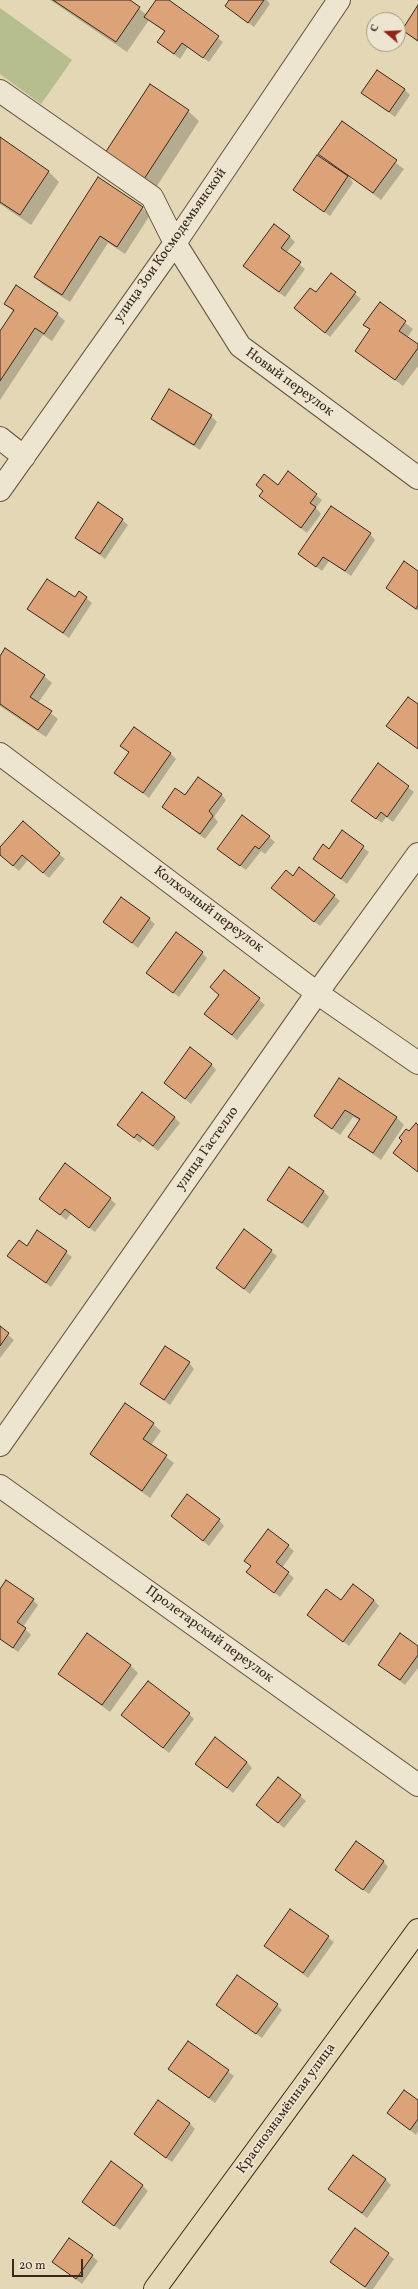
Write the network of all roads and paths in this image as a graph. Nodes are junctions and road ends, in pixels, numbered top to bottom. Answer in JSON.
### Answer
{"nodes":[{"id":1,"x":339,"y":0,"type":"edge"},
{"id":2,"x":0,"y":91,"type":"edge"},
{"id":3,"x":175,"y":243,"type":"junction"},
{"id":4,"x":0,"y":438,"type":"edge"},
{"id":5,"x":24,"y":457,"type":"junction"},
{"id":6,"x":418,"y":478,"type":"edge"},
{"id":7,"x":0,"y":490,"type":"edge"},
{"id":8,"x":0,"y":754,"type":"edge"},
{"id":9,"x":418,"y":854,"type":"edge"},
{"id":10,"x":317,"y":993,"type":"junction"},
{"id":11,"x":418,"y":1062,"type":"edge"},
{"id":12,"x":0,"y":1446,"type":"edge"},
{"id":13,"x":0,"y":1486,"type":"edge"},
{"id":14,"x":418,"y":1785,"type":"edge"},
{"id":15,"x":418,"y":1930,"type":"edge"},
{"id":16,"x":155,"y":2289,"type":"edge"}],
"edges":[{"from":1,"to":3,"type":"street","name":"улица Зои Космодемьянской"},
{"from":2,"to":3,"type":"street","name":"Новый переулок"},
{"from":3,"to":5,"type":"street","name":"улица Зои Космодемьянской"},
{"from":3,"to":6,"type":"street","name":"Новый переулок"},
{"from":4,"to":5,"type":"street"},
{"from":5,"to":7,"type":"street","name":"улица Зои Космодемьянской"},
{"from":8,"to":10,"type":"street","name":"Колхозный переулок"},
{"from":9,"to":10,"type":"street","name":"улица Гастелло"},
{"from":10,"to":11,"type":"street","name":"Колхозный переулок"},
{"from":10,"to":12,"type":"street","name":"улица Гастелло"},
{"from":13,"to":14,"type":"street","name":"Пролетарский переулок"},
{"from":15,"to":16,"type":"main road","name":"Краснознамённая улица"}]}
